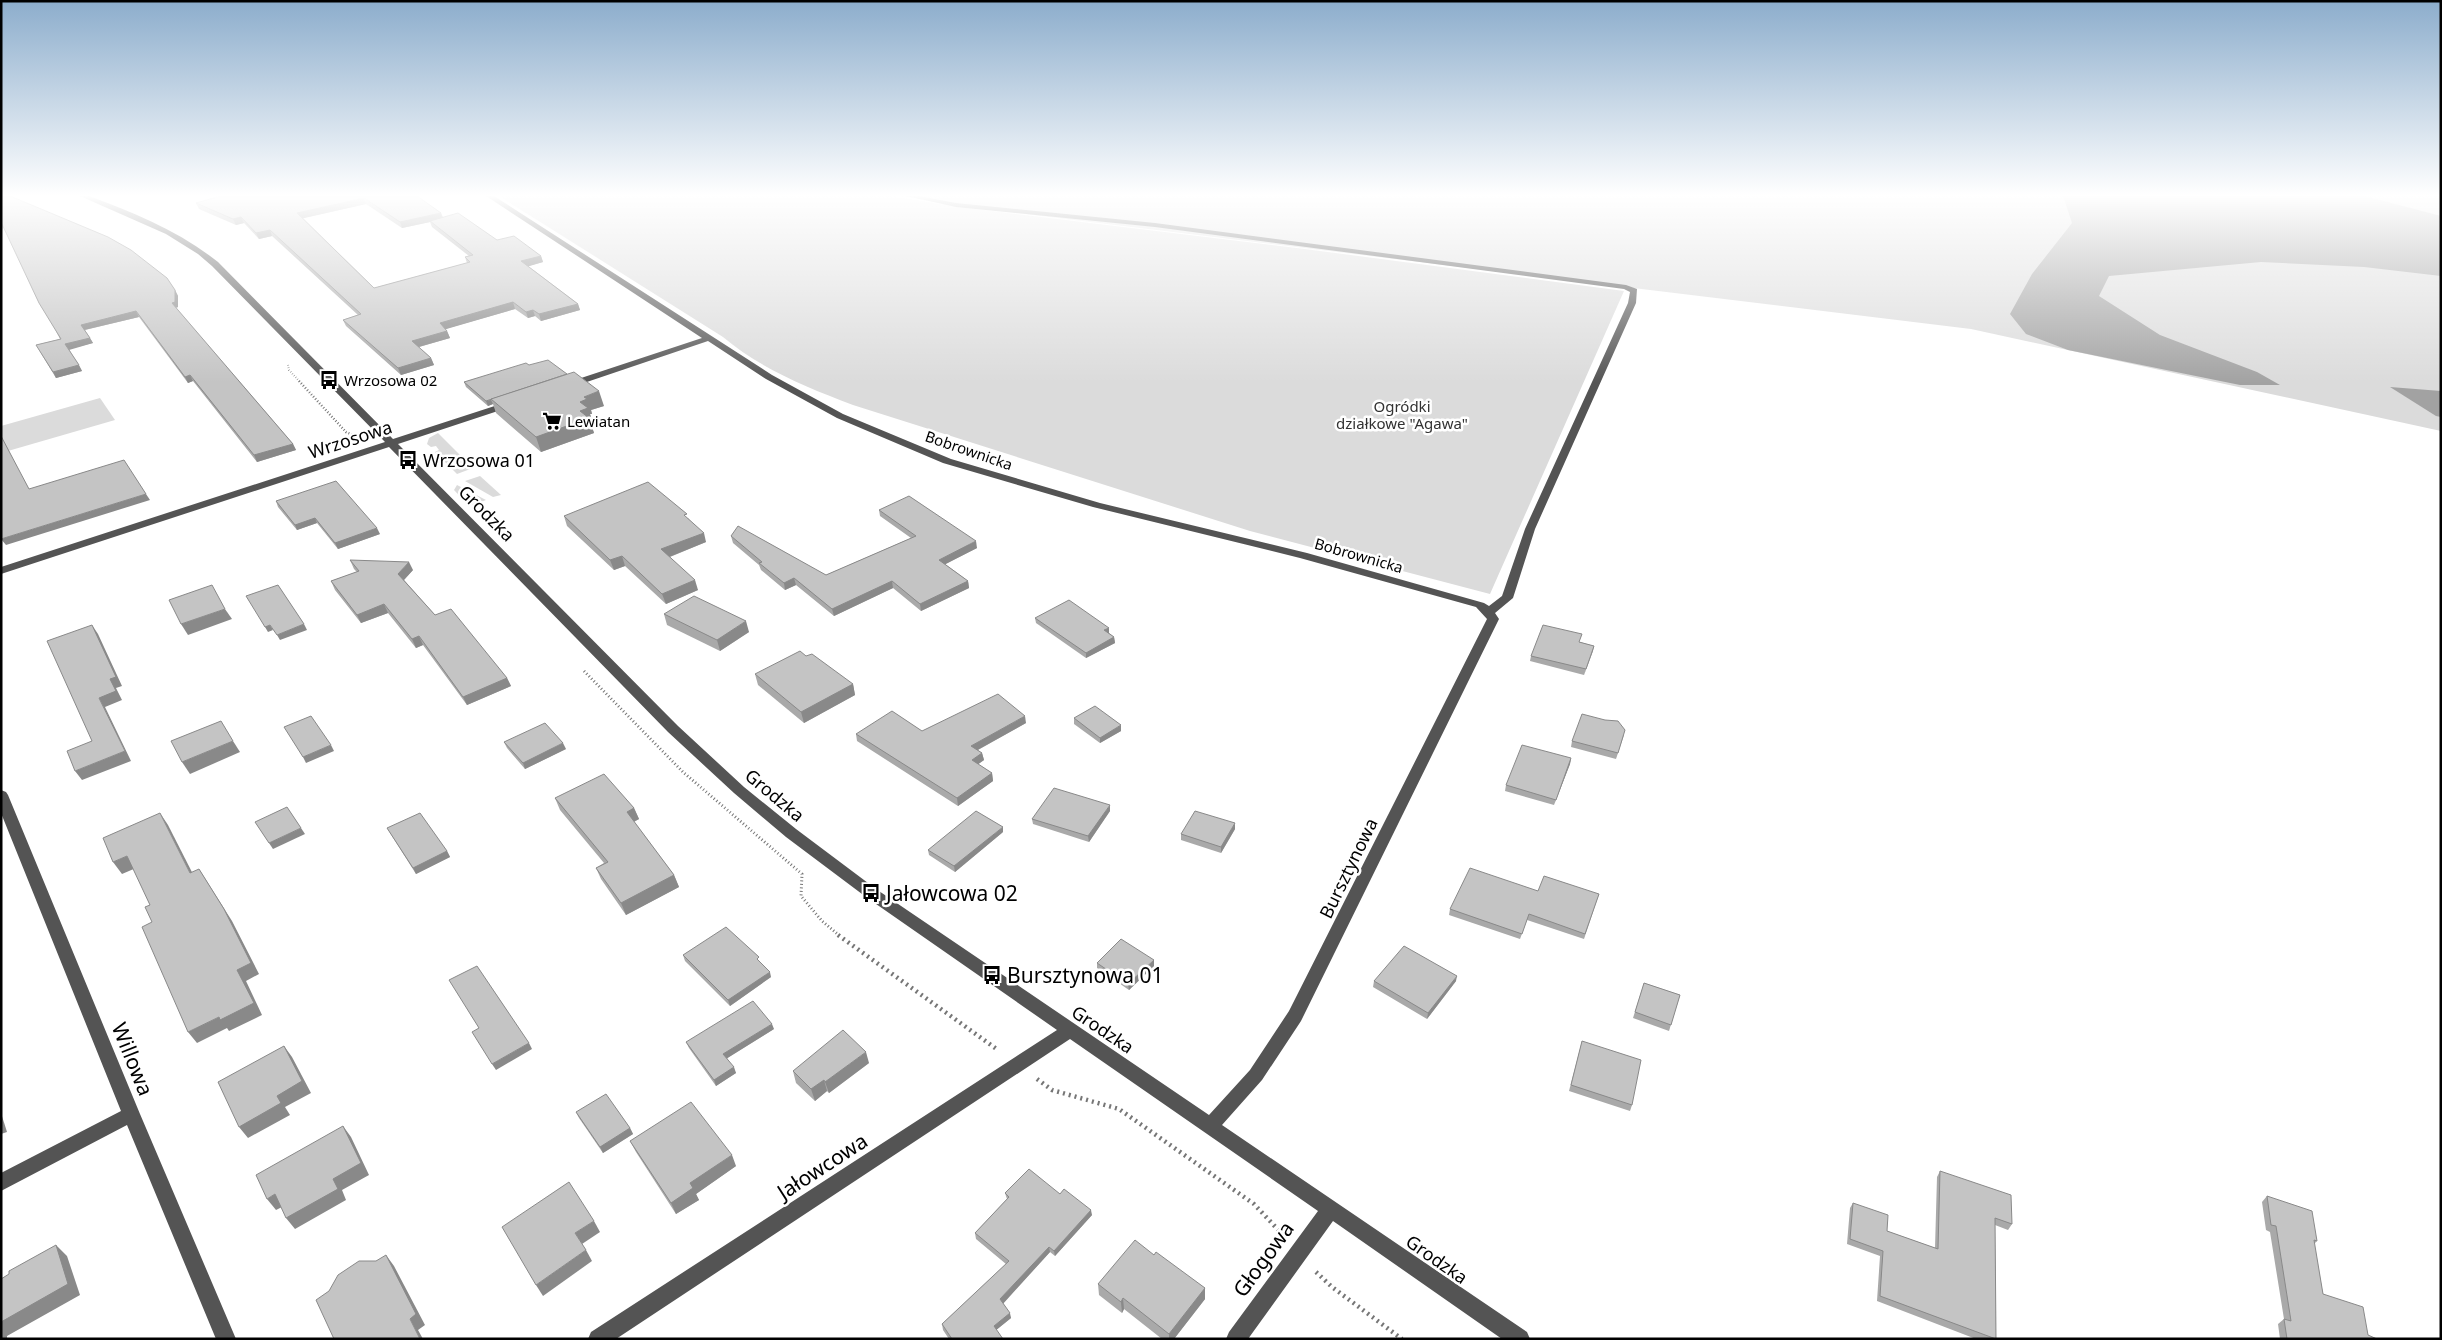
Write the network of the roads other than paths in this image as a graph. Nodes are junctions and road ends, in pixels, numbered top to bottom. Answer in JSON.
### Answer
{"nodes":[{"id":1,"x":210,"y":259,"type":"edge"},
{"id":2,"x":587,"y":259,"type":"edge"},
{"id":3,"x":1405,"y":259,"type":"edge"},
{"id":4,"x":710,"y":338,"type":"junction"},
{"id":5,"x":558,"y":389,"type":"edge"},
{"id":6,"x":520,"y":401,"type":"edge"},
{"id":7,"x":390,"y":442,"type":"junction"},
{"id":8,"x":1,"y":571,"type":"edge"},
{"id":9,"x":1489,"y":612,"type":"junction"},
{"id":10,"x":1,"y":795,"type":"edge"},
{"id":11,"x":1071,"y":1030,"type":"junction"},
{"id":12,"x":130,"y":1114,"type":"junction"},
{"id":13,"x":1210,"y":1126,"type":"junction"},
{"id":14,"x":1,"y":1183,"type":"edge"},
{"id":15,"x":1330,"y":1208,"type":"junction"},
{"id":16,"x":226,"y":1339,"type":"edge"},
{"id":17,"x":598,"y":1339,"type":"edge"},
{"id":18,"x":1236,"y":1339,"type":"edge"},
{"id":19,"x":1520,"y":1339,"type":"edge"}],
"edges":[{"from":1,"to":7,"type":"street","name":"Grodzka"},
{"from":2,"to":4,"type":"street","name":"Bobrownicka"},
{"from":3,"to":9,"type":"street"},
{"from":4,"to":5,"type":"street"},
{"from":4,"to":9,"type":"street","name":"Bobrownicka"},
{"from":6,"to":7,"type":"street","name":"Wrzosowa"},
{"from":7,"to":8,"type":"street","name":"Wrzosowa"},
{"from":7,"to":11,"type":"street","name":"Grodzka"},
{"from":9,"to":13,"type":"street","name":"Bursztynowa"},
{"from":10,"to":12,"type":"street","name":"Willowa"},
{"from":11,"to":13,"type":"street","name":"Grodzka"},
{"from":11,"to":17,"type":"street","name":"Jałowcowa"},
{"from":12,"to":14,"type":"street"},
{"from":12,"to":16,"type":"street","name":"Willowa"},
{"from":13,"to":15,"type":"street","name":"Grodzka"},
{"from":15,"to":18,"type":"street","name":"Głogowa"},
{"from":15,"to":19,"type":"street","name":"Grodzka"}]}
